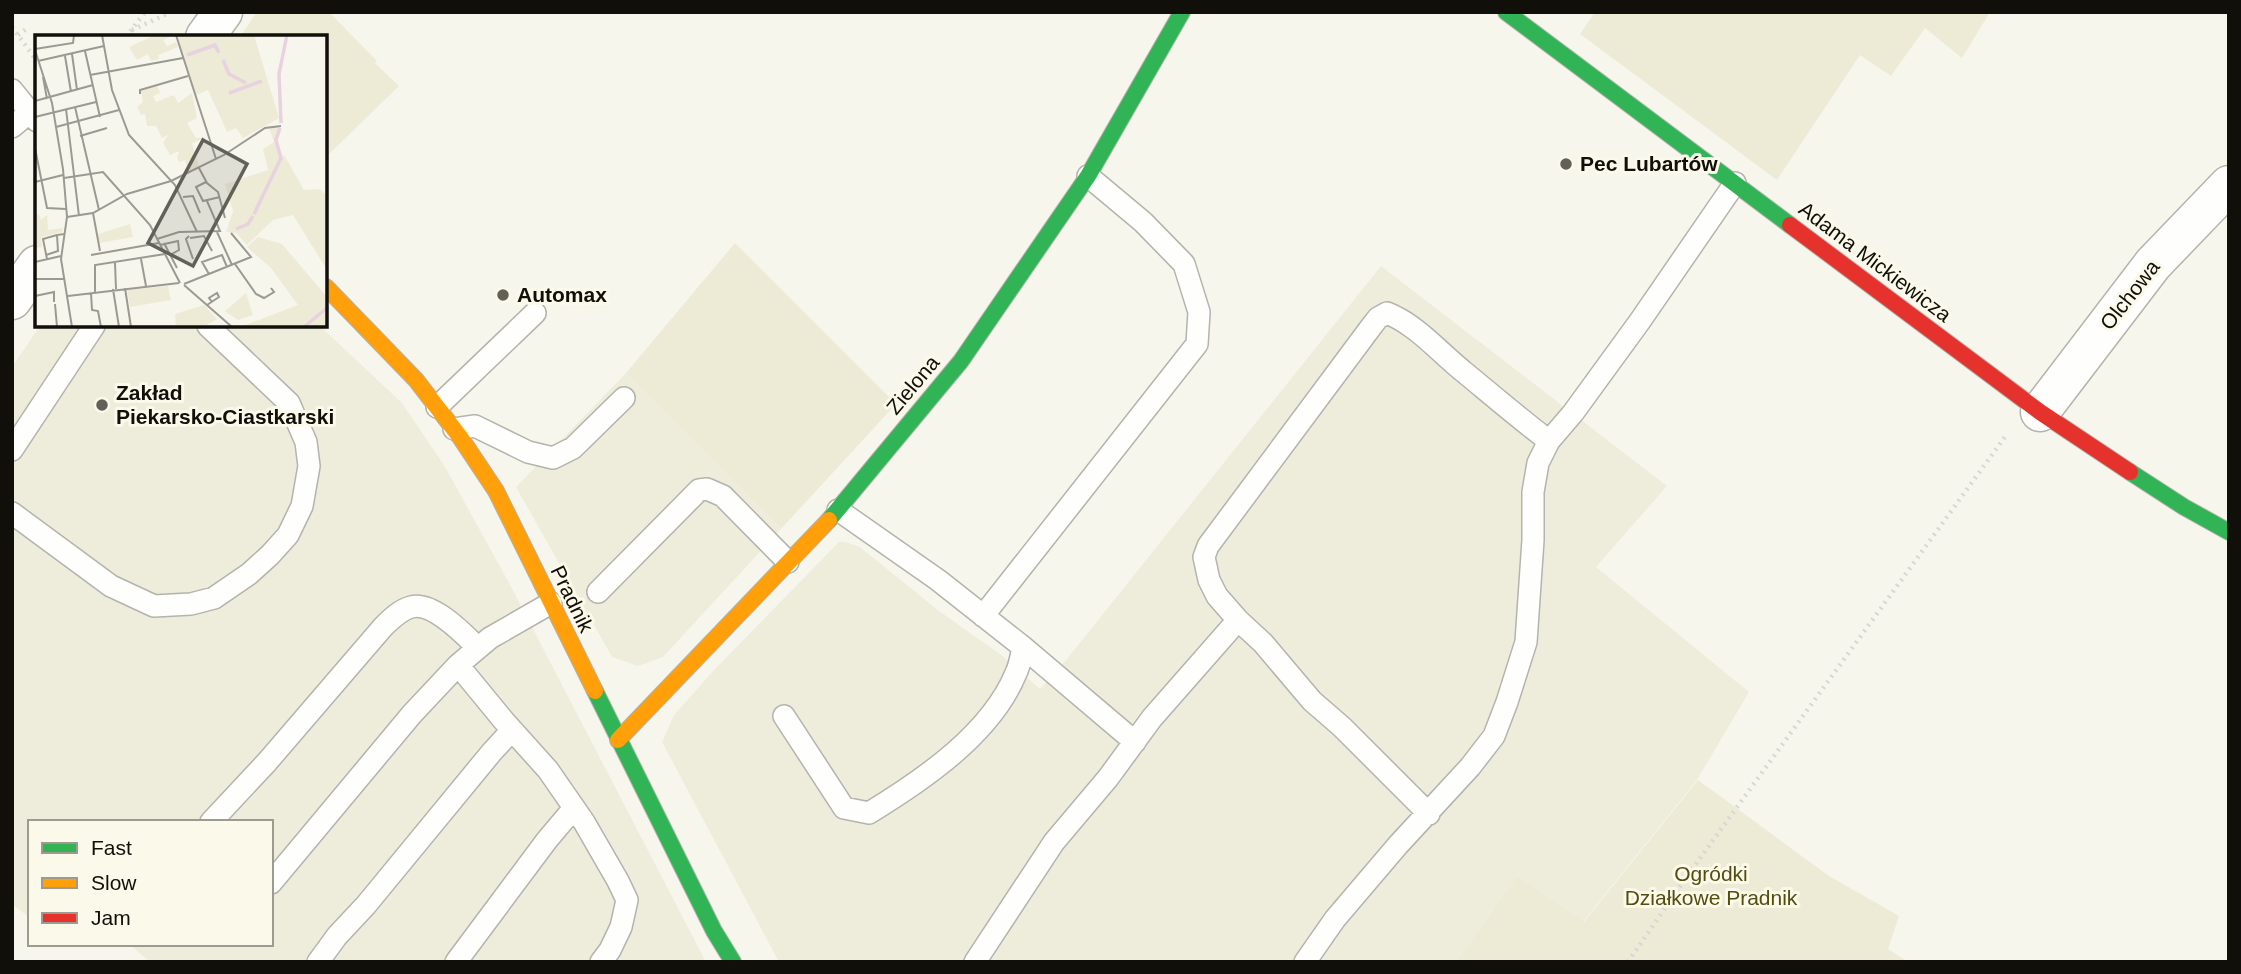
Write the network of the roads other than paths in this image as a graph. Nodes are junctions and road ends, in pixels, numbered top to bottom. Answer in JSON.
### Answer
{"nodes":[{"id":1,"x":223,"y":12,"type":"edge"},
{"id":2,"x":1182,"y":12,"type":"edge"},
{"id":3,"x":1506,"y":12,"type":"edge"},
{"id":4,"x":206,"y":35,"type":"edge"},
{"id":5,"x":12,"y":90,"type":"edge"},
{"id":6,"x":33,"y":116,"type":"edge"},
{"id":7,"x":12,"y":127,"type":"edge"},
{"id":8,"x":1088,"y":176,"type":"junction"},
{"id":9,"x":1735,"y":183,"type":"junction"},
{"id":10,"x":2229,"y":185,"type":"edge"},
{"id":11,"x":35,"y":268,"type":"edge"},
{"id":12,"x":327,"y":288,"type":"edge"},
{"id":13,"x":12,"y":300,"type":"edge"},
{"id":14,"x":535,"y":313,"type":"dead end"},
{"id":15,"x":93,"y":327,"type":"edge"},
{"id":16,"x":209,"y":327,"type":"edge"},
{"id":17,"x":624,"y":398,"type":"dead end"},
{"id":18,"x":437,"y":407,"type":"junction"},
{"id":19,"x":2035,"y":408,"type":"junction"},
{"id":20,"x":454,"y":429,"type":"junction"},
{"id":21,"x":1549,"y":441,"type":"junction"},
{"id":22,"x":12,"y":450,"type":"edge"},
{"id":23,"x":838,"y":510,"type":"junction"},
{"id":24,"x":12,"y":513,"type":"edge"},
{"id":25,"x":2229,"y":533,"type":"edge"},
{"id":26,"x":788,"y":562,"type":"junction"},
{"id":27,"x":598,"y":592,"type":"dead end"},
{"id":28,"x":551,"y":603,"type":"junction"},
{"id":29,"x":983,"y":616,"type":"junction"},
{"id":30,"x":1238,"y":620,"type":"junction"},
{"id":31,"x":477,"y":647,"type":"junction"},
{"id":32,"x":1024,"y":647,"type":"junction"},
{"id":33,"x":458,"y":665,"type":"junction"},
{"id":34,"x":784,"y":716,"type":"dead end"},
{"id":35,"x":512,"y":730,"type":"junction"},
{"id":36,"x":618,"y":740,"type":"junction"},
{"id":37,"x":1135,"y":741,"type":"junction"},
{"id":38,"x":574,"y":808,"type":"junction"},
{"id":39,"x":1429,"y":814,"type":"junction"},
{"id":40,"x":213,"y":820,"type":"edge"},
{"id":41,"x":273,"y":881,"type":"edge"},
{"id":42,"x":318,"y":962,"type":"edge"},
{"id":43,"x":456,"y":962,"type":"edge"},
{"id":44,"x":601,"y":962,"type":"edge"},
{"id":45,"x":733,"y":962,"type":"edge"},
{"id":46,"x":975,"y":962,"type":"edge"},
{"id":47,"x":1305,"y":962,"type":"edge"}],
"edges":[{"from":1,"to":4,"type":"street"},
{"from":2,"to":8,"type":"street","name":"Zielona"},
{"from":3,"to":9,"type":"street","name":"Adama Mickiewicza"},
{"from":5,"to":6,"type":"lane"},
{"from":6,"to":7,"type":"lane"},
{"from":8,"to":23,"type":"street","name":"Zielona"},
{"from":8,"to":29,"type":"lane"},
{"from":9,"to":19,"type":"street","name":"Adama Mickiewicza"},
{"from":9,"to":21,"type":"lane"},
{"from":10,"to":19,"type":"street","name":"Olchowa"},
{"from":11,"to":13,"type":"street"},
{"from":12,"to":18,"type":"street","name":"Pradnik"},
{"from":14,"to":18,"type":"lane"},
{"from":15,"to":22,"type":"lane"},
{"from":16,"to":24,"type":"lane"},
{"from":17,"to":20,"type":"lane"},
{"from":18,"to":20,"type":"street","name":"Pradnik"},
{"from":19,"to":25,"type":"street","name":"Adama Mickiewicza"},
{"from":20,"to":28,"type":"street","name":"Pradnik"},
{"from":21,"to":30,"type":"lane"},
{"from":21,"to":39,"type":"lane"},
{"from":23,"to":26,"type":"street","name":"Zielona"},
{"from":23,"to":29,"type":"lane"},
{"from":26,"to":27,"type":"lane"},
{"from":26,"to":36,"type":"street","name":"Zielona"},
{"from":28,"to":31,"type":"lane"},
{"from":28,"to":36,"type":"street","name":"Pradnik"},
{"from":29,"to":32,"type":"lane"},
{"from":30,"to":37,"type":"lane"},
{"from":30,"to":39,"type":"lane"},
{"from":31,"to":33,"type":"lane"},
{"from":31,"to":40,"type":"lane"},
{"from":32,"to":34,"type":"lane"},
{"from":32,"to":37,"type":"lane"},
{"from":33,"to":35,"type":"lane"},
{"from":33,"to":41,"type":"lane"},
{"from":35,"to":38,"type":"lane"},
{"from":35,"to":42,"type":"lane"},
{"from":36,"to":45,"type":"street","name":"Pradnik"},
{"from":37,"to":46,"type":"lane"},
{"from":38,"to":43,"type":"lane"},
{"from":38,"to":44,"type":"lane"},
{"from":39,"to":47,"type":"lane"}]}
